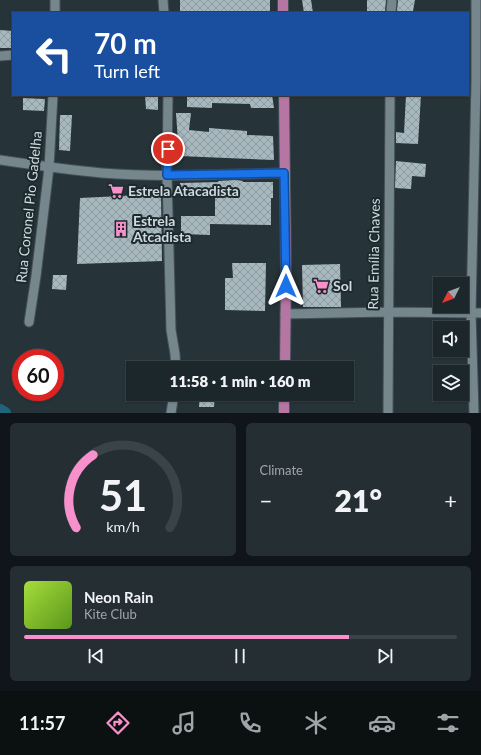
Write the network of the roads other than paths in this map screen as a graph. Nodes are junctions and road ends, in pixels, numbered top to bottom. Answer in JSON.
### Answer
{"nodes":[{"id":1,"x":56,"y":0,"type":"edge"},
{"id":2,"x":164,"y":0,"type":"edge"},
{"id":3,"x":283,"y":0,"type":"edge"},
{"id":4,"x":392,"y":0,"type":"edge"},
{"id":5,"x":476,"y":0,"type":"edge"},
{"id":6,"x":55,"y":12,"type":"edge"},
{"id":7,"x":164,"y":12,"type":"edge"},
{"id":8,"x":283,"y":12,"type":"edge"},
{"id":9,"x":391,"y":12,"type":"edge"},
{"id":10,"x":12,"y":55,"type":"edge"},
{"id":11,"x":0,"y":56,"type":"edge"},
{"id":12,"x":475,"y":79,"type":"edge"},
{"id":13,"x":53,"y":96,"type":"edge"},
{"id":14,"x":168,"y":96,"type":"edge"},
{"id":15,"x":284,"y":96,"type":"edge"},
{"id":16,"x":390,"y":96,"type":"edge"},
{"id":17,"x":0,"y":160,"type":"edge"},
{"id":18,"x":49,"y":168,"type":"junction"},
{"id":19,"x":284,"y":173,"type":"junction"},
{"id":20,"x":167,"y":175,"type":"junction"},
{"id":21,"x":387,"y":312,"type":"junction"},
{"id":22,"x":471,"y":313,"type":"junction"},
{"id":23,"x":481,"y":313,"type":"edge"},
{"id":24,"x":285,"y":314,"type":"junction"},
{"id":25,"x":29,"y":322,"type":"dead end"},
{"id":26,"x":176,"y":361,"type":"edge"},
{"id":27,"x":285,"y":361,"type":"edge"},
{"id":28,"x":173,"y":401,"type":"edge"},
{"id":29,"x":284,"y":401,"type":"edge"},
{"id":30,"x":171,"y":413,"type":"edge"},
{"id":31,"x":284,"y":413,"type":"edge"},
{"id":32,"x":388,"y":413,"type":"edge"},
{"id":33,"x":474,"y":413,"type":"edge"}],
"edges":[{"from":1,"to":6,"type":"street"},
{"from":2,"to":7,"type":"street"},
{"from":3,"to":8,"type":"main road"},
{"from":4,"to":9,"type":"street"},
{"from":5,"to":12,"type":"street"},
{"from":10,"to":11,"type":"street"},
{"from":12,"to":22,"type":"street"},
{"from":13,"to":18,"type":"street","name":"Rua Coronel Pio Gadelha"},
{"from":14,"to":20,"type":"street"},
{"from":15,"to":19,"type":"main road"},
{"from":16,"to":21,"type":"street","name":"Rua Emília Chaves"},
{"from":17,"to":18,"type":"street"},
{"from":18,"to":20,"type":"street"},
{"from":18,"to":25,"type":"street","name":"Rua Coronel Pio Gadelha"},
{"from":19,"to":20,"type":"street"},
{"from":19,"to":24,"type":"main road"},
{"from":20,"to":26,"type":"street"},
{"from":21,"to":22,"type":"street"},
{"from":21,"to":24,"type":"street"},
{"from":21,"to":32,"type":"street","name":"Rua Emília Chaves"},
{"from":22,"to":23,"type":"street"},
{"from":22,"to":33,"type":"street"},
{"from":24,"to":27,"type":"main road"},
{"from":28,"to":30,"type":"street"},
{"from":29,"to":31,"type":"main road"}]}
